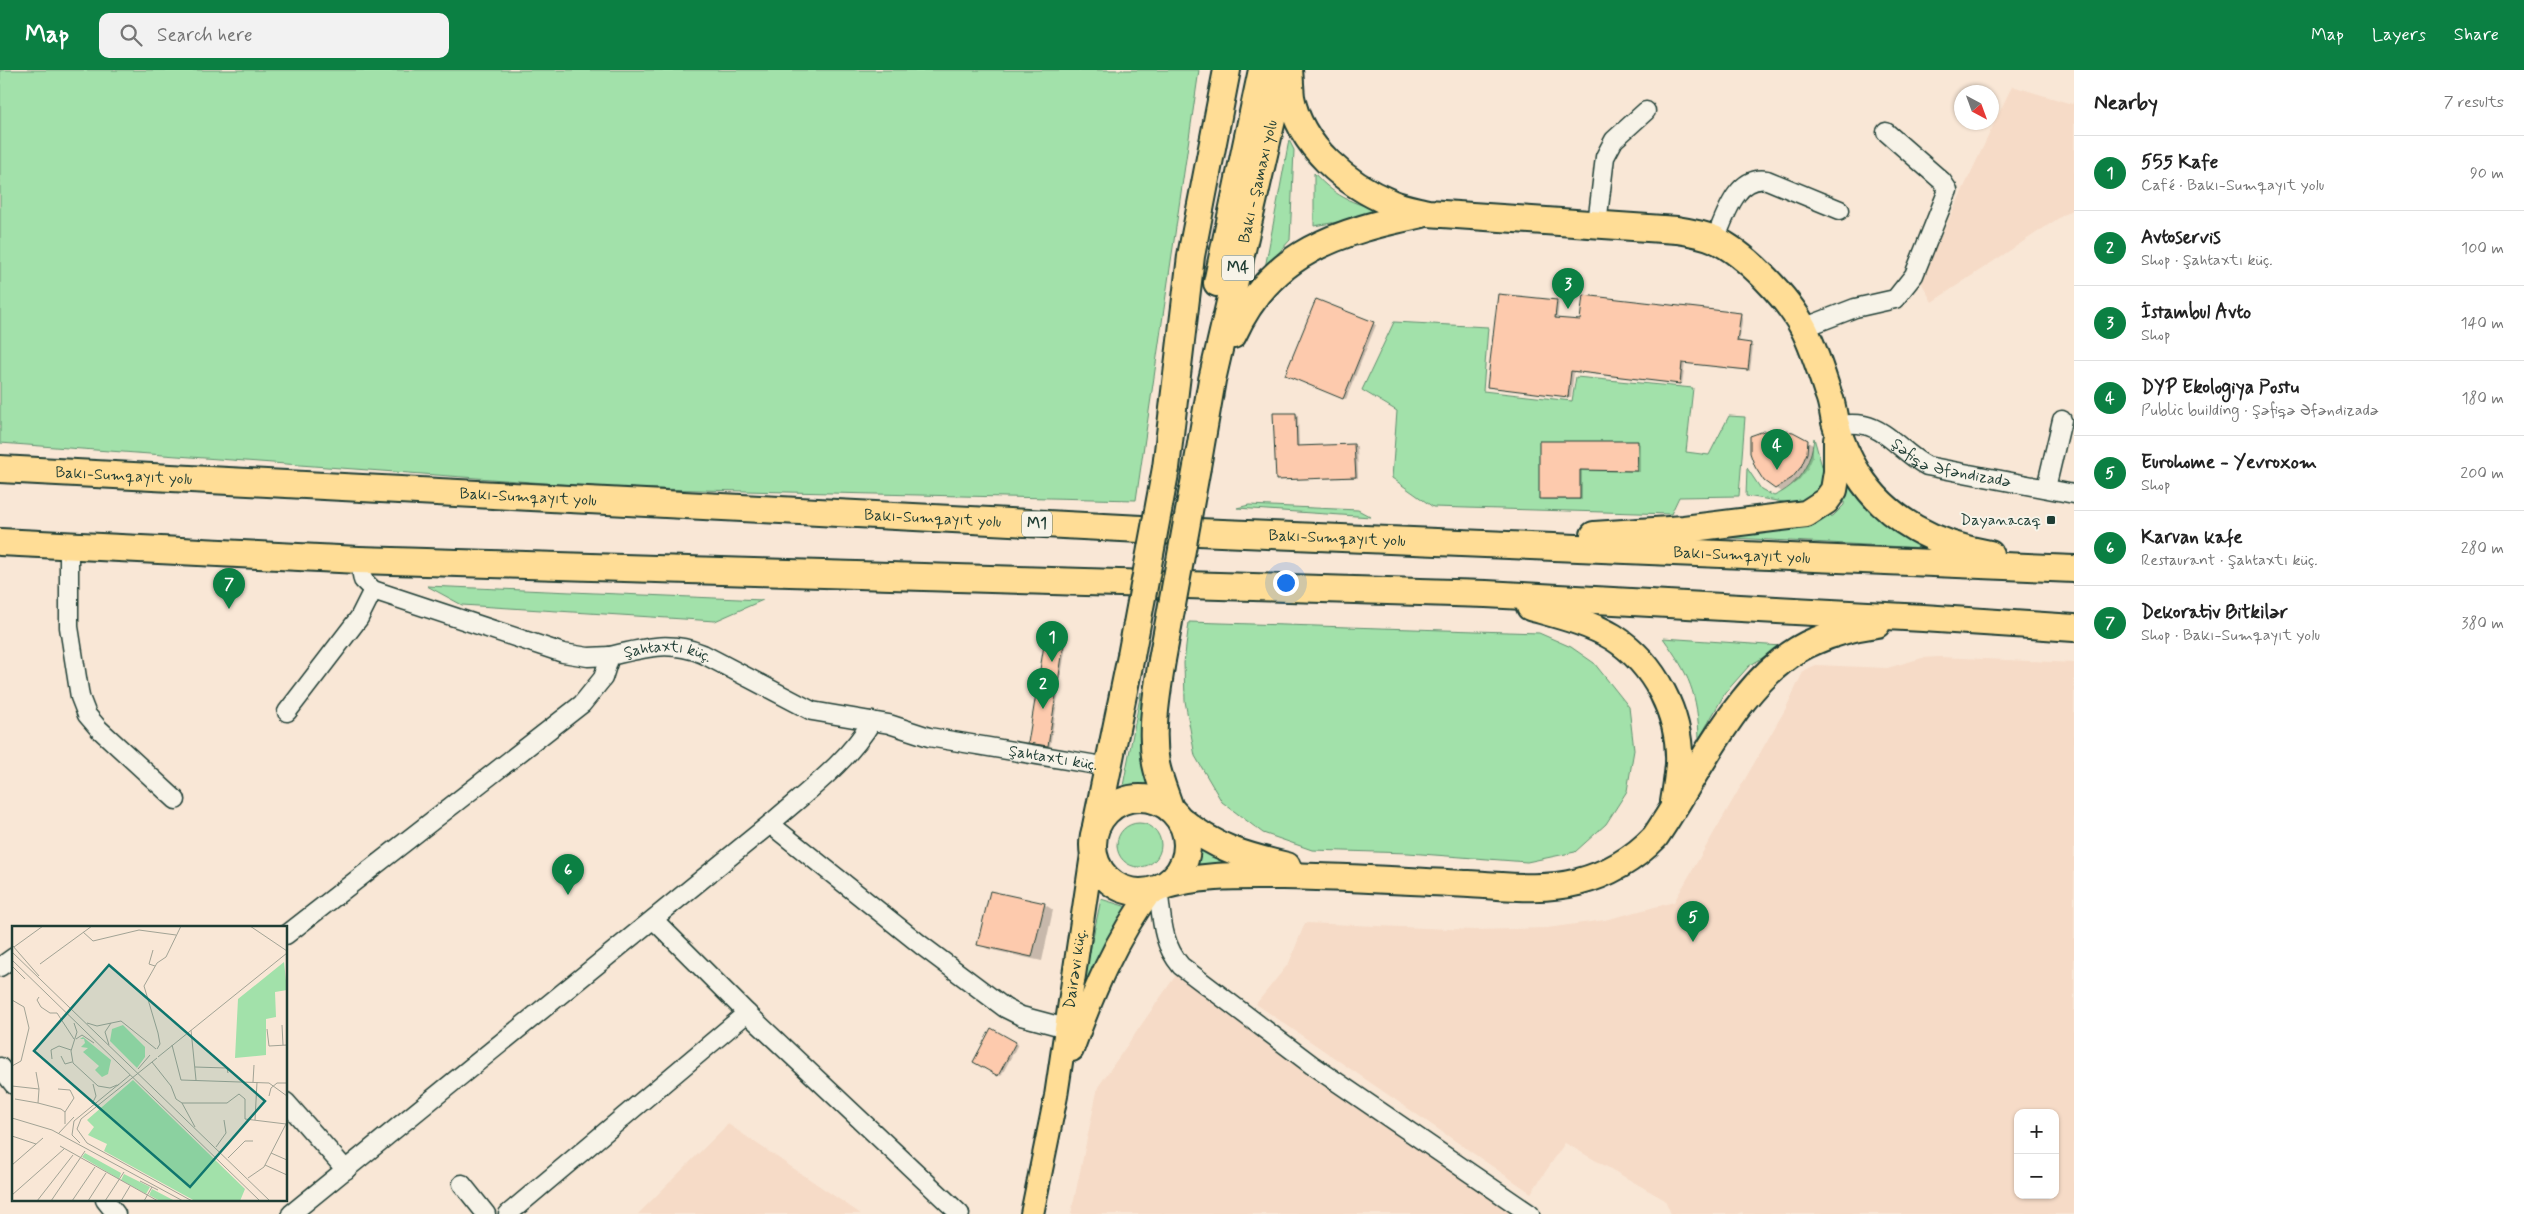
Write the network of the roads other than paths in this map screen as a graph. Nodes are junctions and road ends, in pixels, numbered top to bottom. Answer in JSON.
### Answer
{"nodes":[{"id":1,"x":1227,"y":70,"type":"edge"},
{"id":2,"x":1262,"y":70,"type":"edge"},
{"id":3,"x":1284,"y":70,"type":"edge"},
{"id":4,"x":1289,"y":70,"type":"edge"},
{"id":5,"x":1646,"y":111,"type":"dead end"},
{"id":6,"x":1886,"y":132,"type":"dead end"},
{"id":7,"x":1840,"y":210,"type":"dead end"},
{"id":8,"x":1428,"y":213,"type":"junction"},
{"id":9,"x":1597,"y":224,"type":"junction"},
{"id":10,"x":1715,"y":240,"type":"junction"},
{"id":11,"x":1803,"y":328,"type":"junction"},
{"id":12,"x":1212,"y":380,"type":"junction"},
{"id":13,"x":2062,"y":420,"type":"dead end"},
{"id":14,"x":1836,"y":424,"type":"junction"},
{"id":15,"x":0,"y":469,"type":"edge"},
{"id":16,"x":2046,"y":488,"type":"junction"},
{"id":17,"x":2074,"y":494,"type":"edge"},
{"id":18,"x":0,"y":542,"type":"edge"},
{"id":19,"x":1453,"y":544,"type":"junction"},
{"id":20,"x":69,"y":546,"type":"junction"},
{"id":21,"x":359,"y":560,"type":"junction"},
{"id":22,"x":2074,"y":569,"type":"edge"},
{"id":23,"x":373,"y":590,"type":"junction"},
{"id":24,"x":1486,"y":594,"type":"junction"},
{"id":25,"x":1923,"y":618,"type":"junction"},
{"id":26,"x":2074,"y":628,"type":"edge"},
{"id":27,"x":610,"y":656,"type":"junction"},
{"id":28,"x":287,"y":712,"type":"dead end"},
{"id":29,"x":872,"y":720,"type":"junction"},
{"id":30,"x":1109,"y":767,"type":"junction"},
{"id":31,"x":176,"y":800,"type":"dead end"},
{"id":32,"x":1673,"y":811,"type":"junction"},
{"id":33,"x":1175,"y":814,"type":"junction"},
{"id":34,"x":770,"y":824,"type":"junction"},
{"id":35,"x":1094,"y":837,"type":"junction"},
{"id":36,"x":1331,"y":877,"type":"junction"},
{"id":37,"x":1157,"y":888,"type":"junction"},
{"id":38,"x":654,"y":920,"type":"junction"},
{"id":39,"x":288,"y":933,"type":"edge"},
{"id":40,"x":12,"y":959,"type":"edge"},
{"id":41,"x":0,"y":967,"type":"edge"},
{"id":42,"x":748,"y":1014,"type":"junction"},
{"id":43,"x":1066,"y":1028,"type":"junction"},
{"id":44,"x":0,"y":1067,"type":"edge"},
{"id":45,"x":12,"y":1082,"type":"edge"},
{"id":46,"x":1056,"y":1096,"type":"junction"},
{"id":47,"x":288,"y":1104,"type":"edge"},
{"id":48,"x":346,"y":1170,"type":"junction"},
{"id":49,"x":462,"y":1184,"type":"dead end"},
{"id":50,"x":107,"y":1202,"type":"edge"},
{"id":51,"x":116,"y":1214,"type":"edge"},
{"id":52,"x":291,"y":1214,"type":"edge"},
{"id":53,"x":486,"y":1214,"type":"edge"},
{"id":54,"x":508,"y":1214,"type":"edge"},
{"id":55,"x":960,"y":1214,"type":"edge"},
{"id":56,"x":1032,"y":1214,"type":"edge"},
{"id":57,"x":1530,"y":1214,"type":"edge"}],
"edges":[{"from":1,"to":30,"type":"highway","bridge":true},
{"from":2,"to":12,"type":"highway"},
{"from":3,"to":12,"type":"highway","name":"Bakı - Şamaxı yolu","number":"M4"},
{"from":4,"to":8,"type":"highway"},
{"from":5,"to":9,"type":"street"},
{"from":6,"to":11,"type":"street"},
{"from":7,"to":10,"type":"street"},
{"from":8,"to":9,"type":"highway"},
{"from":8,"to":12,"type":"highway"},
{"from":9,"to":10,"type":"highway"},
{"from":10,"to":11,"type":"highway"},
{"from":11,"to":14,"type":"highway"},
{"from":12,"to":33,"type":"highway","name":"Bakı - Şamaxı yolu","number":"M4","bridge":true},
{"from":13,"to":16,"type":"street"},
{"from":14,"to":16,"type":"street","name":"Şəfiqə Əfəndizadə"},
{"from":14,"to":19,"type":"highway"},
{"from":14,"to":22,"type":"highway"},
{"from":15,"to":19,"type":"highway","name":"Bakı-Sumqayıt yolu","number":"M1"},
{"from":16,"to":17,"type":"street","name":"Şəfiqə Əfəndizadə"},
{"from":18,"to":20,"type":"highway"},
{"from":19,"to":22,"type":"highway","name":"Bakı-Sumqayıt yolu","number":"M1"},
{"from":20,"to":21,"type":"highway"},
{"from":20,"to":31,"type":"street"},
{"from":21,"to":23,"type":"street"},
{"from":21,"to":24,"type":"highway"},
{"from":23,"to":27,"type":"street"},
{"from":23,"to":28,"type":"street"},
{"from":24,"to":25,"type":"highway"},
{"from":24,"to":32,"type":"highway"},
{"from":25,"to":26,"type":"highway"},
{"from":25,"to":32,"type":"highway"},
{"from":27,"to":29,"type":"street","name":"Şahtaxtı küç."},
{"from":27,"to":39,"type":"street","name":"Şahtaxtı küç."},
{"from":29,"to":30,"type":"street","name":"Şahtaxtı küç."},
{"from":29,"to":34,"type":"street"},
{"from":30,"to":35,"type":"highway"},
{"from":32,"to":36,"type":"highway"},
{"from":33,"to":35,"type":"highway"},
{"from":33,"to":36,"type":"highway"},
{"from":33,"to":37,"type":"highway"},
{"from":34,"to":38,"type":"street"},
{"from":34,"to":43,"type":"street"},
{"from":35,"to":37,"type":"highway"},
{"from":35,"to":43,"type":"main road","name":"Dairəvi küç."},
{"from":36,"to":37,"type":"highway"},
{"from":37,"to":46,"type":"main road","name":"Dairəvi küç."},
{"from":37,"to":57,"type":"street"},
{"from":38,"to":42,"type":"street"},
{"from":38,"to":48,"type":"street"},
{"from":40,"to":41,"type":"street"},
{"from":42,"to":54,"type":"street"},
{"from":42,"to":55,"type":"street"},
{"from":43,"to":46,"type":"main road","name":"Dairəvi küç."},
{"from":44,"to":45,"type":"street"},
{"from":46,"to":56,"type":"main road","name":"Dairəvi küç."},
{"from":47,"to":48,"type":"street"},
{"from":48,"to":52,"type":"street"},
{"from":49,"to":53,"type":"street"},
{"from":50,"to":51,"type":"street"}]}
